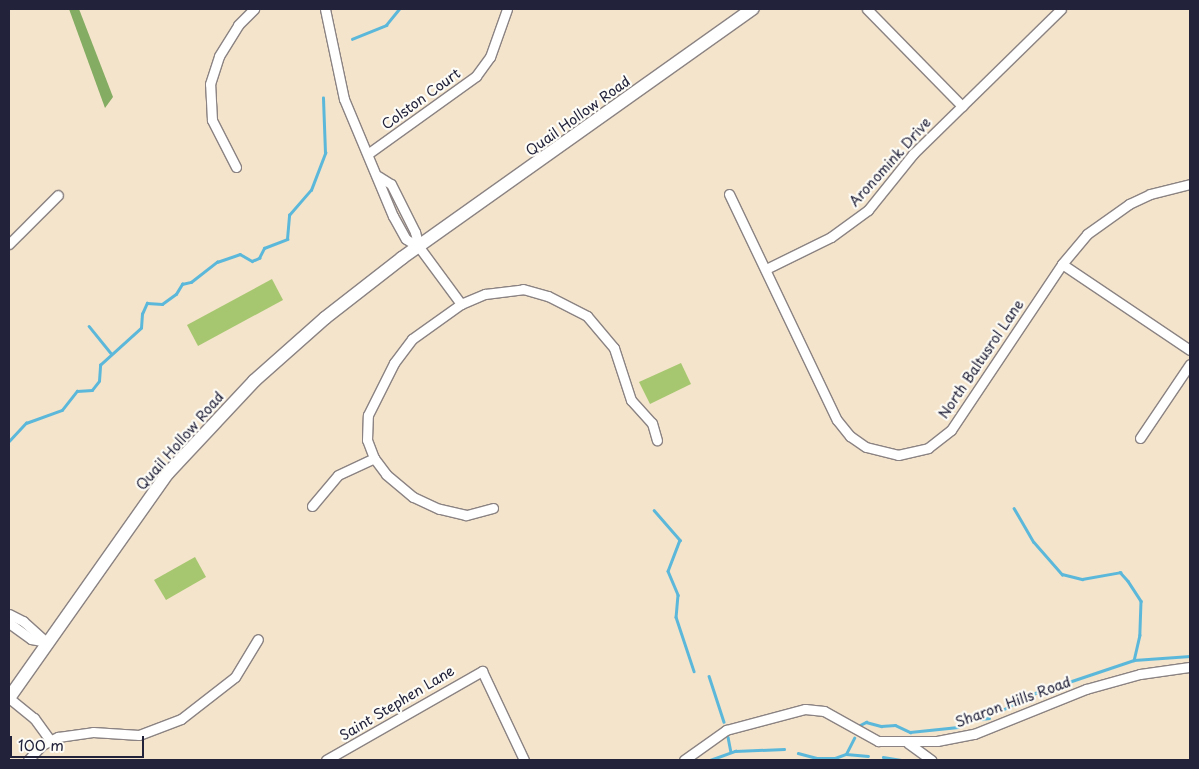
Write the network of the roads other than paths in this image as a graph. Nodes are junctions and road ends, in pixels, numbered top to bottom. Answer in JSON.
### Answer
{"nodes":[{"id":1,"x":254,"y":9,"type":"edge"},
{"id":2,"x":325,"y":9,"type":"edge"},
{"id":3,"x":507,"y":9,"type":"edge"},
{"id":4,"x":753,"y":9,"type":"edge"},
{"id":5,"x":867,"y":9,"type":"edge"},
{"id":6,"x":1061,"y":9,"type":"edge"},
{"id":7,"x":962,"y":106,"type":"junction"},
{"id":8,"x":369,"y":153,"type":"junction"},
{"id":9,"x":236,"y":167,"type":"dead end"},
{"id":10,"x":1190,"y":184,"type":"edge"},
{"id":11,"x":729,"y":194,"type":"dead end"},
{"id":12,"x":58,"y":195,"type":"dead end"},
{"id":13,"x":9,"y":244,"type":"edge"},
{"id":14,"x":419,"y":247,"type":"junction"},
{"id":15,"x":1062,"y":264,"type":"junction"},
{"id":16,"x":766,"y":269,"type":"junction"},
{"id":17,"x":460,"y":304,"type":"junction"},
{"id":18,"x":1190,"y":350,"type":"edge"},
{"id":19,"x":1190,"y":364,"type":"edge"},
{"id":20,"x":1140,"y":438,"type":"dead end"},
{"id":21,"x":657,"y":440,"type":"dead end"},
{"id":22,"x":374,"y":458,"type":"junction"},
{"id":23,"x":312,"y":506,"type":"dead end"},
{"id":24,"x":493,"y":508,"type":"dead end"},
{"id":25,"x":9,"y":614,"type":"edge"},
{"id":26,"x":9,"y":623,"type":"edge"},
{"id":27,"x":258,"y":639,"type":"dead end"},
{"id":28,"x":46,"y":642,"type":"junction"},
{"id":29,"x":1190,"y":667,"type":"edge"},
{"id":30,"x":9,"y":698,"type":"edge"},
{"id":31,"x":50,"y":740,"type":"junction"},
{"id":32,"x":908,"y":743,"type":"junction"},
{"id":33,"x":28,"y":760,"type":"edge"},
{"id":34,"x":326,"y":760,"type":"edge"},
{"id":35,"x":524,"y":760,"type":"edge"},
{"id":36,"x":684,"y":760,"type":"edge"},
{"id":37,"x":931,"y":760,"type":"edge"}],
"edges":[{"from":1,"to":9,"type":"street"},
{"from":2,"to":8,"type":"street"},
{"from":3,"to":8,"type":"street","name":"Colston Court"},
{"from":4,"to":14,"type":"main road","name":"Quail Hollow Road"},
{"from":5,"to":7,"type":"street"},
{"from":6,"to":7,"type":"street","name":"Aronomink Drive"},
{"from":7,"to":16,"type":"street","name":"Aronomink Drive"},
{"from":8,"to":14,"type":"street"},
{"from":10,"to":15,"type":"street","name":"North Baltusrol Lane"},
{"from":11,"to":16,"type":"street","name":"North Baltusrol Lane"},
{"from":12,"to":13,"type":"street"},
{"from":14,"to":17,"type":"street"},
{"from":14,"to":28,"type":"main road","name":"Quail Hollow Road"},
{"from":15,"to":16,"type":"street","name":"North Baltusrol Lane"},
{"from":15,"to":18,"type":"street"},
{"from":17,"to":21,"type":"street"},
{"from":17,"to":22,"type":"street"},
{"from":19,"to":20,"type":"street"},
{"from":22,"to":23,"type":"street"},
{"from":22,"to":24,"type":"street"},
{"from":25,"to":28,"type":"street"},
{"from":26,"to":28,"type":"street"},
{"from":27,"to":31,"type":"street"},
{"from":28,"to":30,"type":"main road","name":"Quail Hollow Road"},
{"from":29,"to":32,"type":"street","name":"Sharon Hills Road"},
{"from":30,"to":31,"type":"street"},
{"from":31,"to":33,"type":"street"},
{"from":32,"to":36,"type":"street","name":"Sharon Hills Road"},
{"from":32,"to":37,"type":"street"},
{"from":34,"to":35,"type":"street","name":"Saint Stephen Lane"}]}
